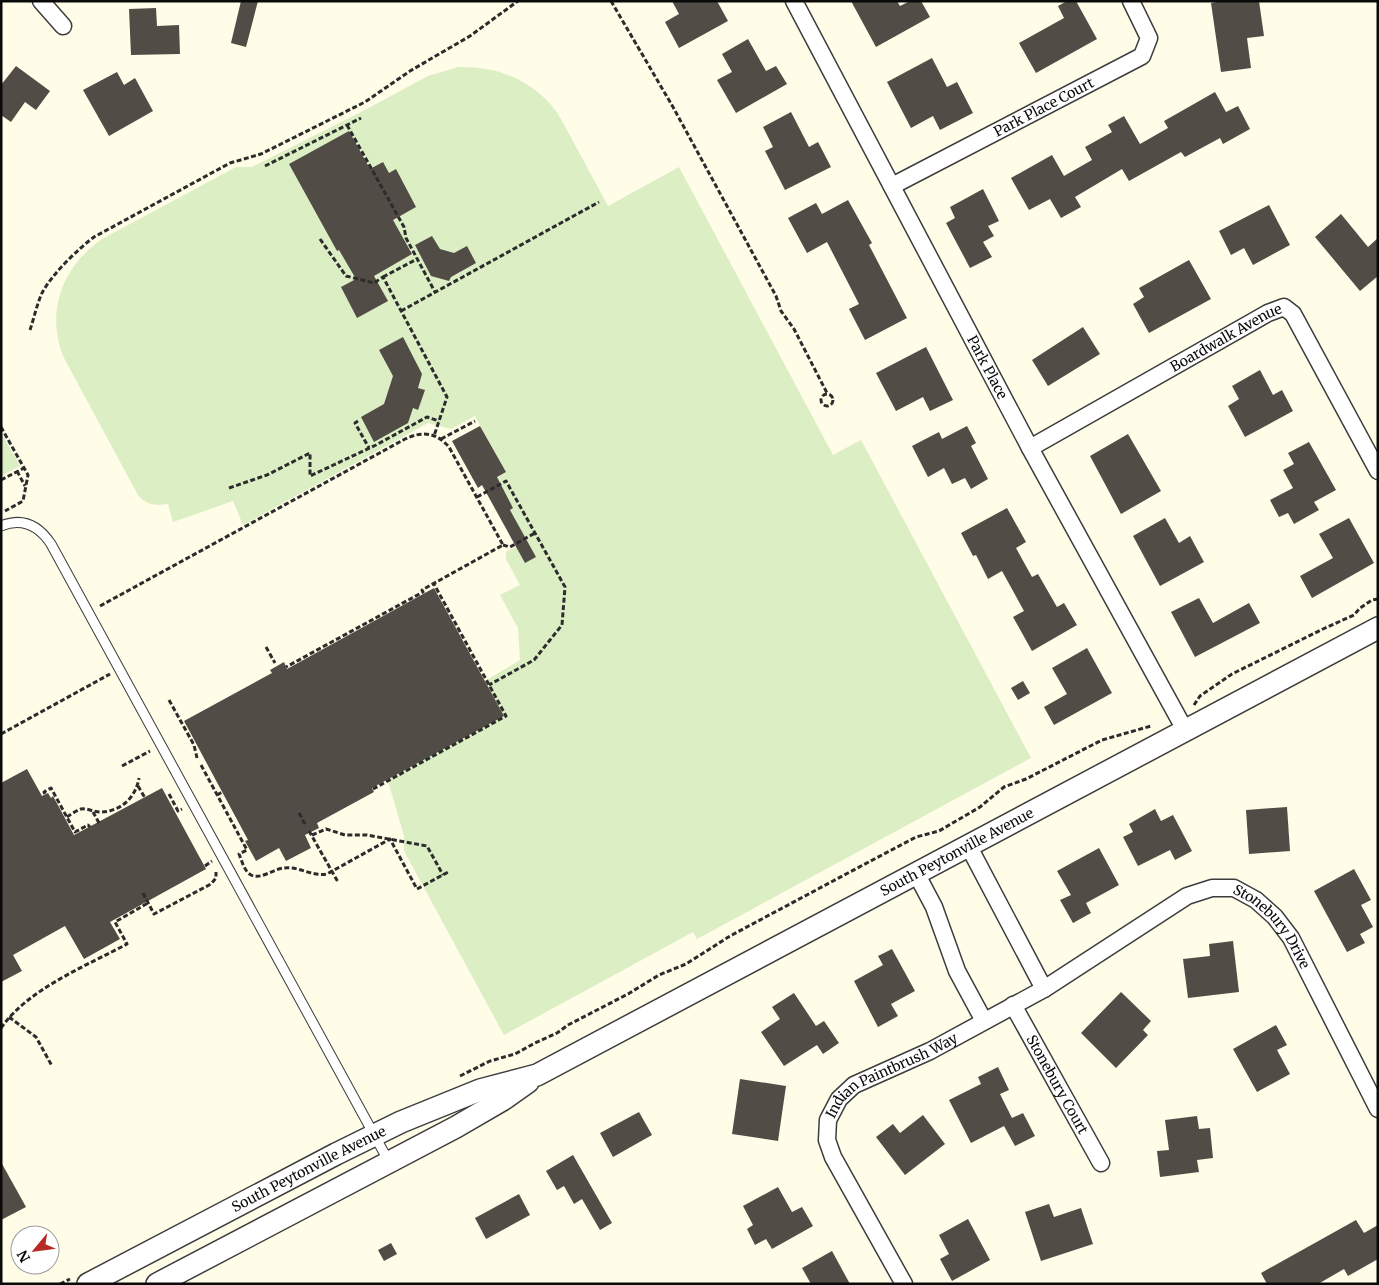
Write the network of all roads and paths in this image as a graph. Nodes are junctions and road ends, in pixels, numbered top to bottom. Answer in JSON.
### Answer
{"nodes":[{"id":1,"x":41,"y":1,"type":"edge"},
{"id":2,"x":518,"y":1,"type":"edge"},
{"id":3,"x":611,"y":1,"type":"edge"},
{"id":4,"x":794,"y":1,"type":"edge"},
{"id":5,"x":1131,"y":1,"type":"edge"},
{"id":6,"x":63,"y":26,"type":"dead end"},
{"id":7,"x":361,"y":118,"type":"dead end"},
{"id":8,"x":347,"y":125,"type":"junction"},
{"id":9,"x":266,"y":166,"type":"dead end"},
{"id":10,"x":892,"y":186,"type":"junction"},
{"id":11,"x":599,"y":202,"type":"dead end"},
{"id":12,"x":320,"y":239,"type":"dead end"},
{"id":13,"x":417,"y":259,"type":"junction"},
{"id":14,"x":383,"y":278,"type":"junction"},
{"id":15,"x":436,"y":292,"type":"junction"},
{"id":16,"x":401,"y":311,"type":"junction"},
{"id":17,"x":30,"y":330,"type":"dead end"},
{"id":18,"x":827,"y":393,"type":"dead end"},
{"id":19,"x":358,"y":421,"type":"dead end"},
{"id":20,"x":439,"y":421,"type":"junction"},
{"id":21,"x":475,"y":421,"type":"dead end"},
{"id":22,"x":1,"y":427,"type":"edge"},
{"id":23,"x":434,"y":436,"type":"junction"},
{"id":24,"x":441,"y":440,"type":"junction"},
{"id":25,"x":369,"y":448,"type":"junction"},
{"id":26,"x":1030,"y":448,"type":"junction"},
{"id":27,"x":24,"y":468,"type":"junction"},
{"id":28,"x":17,"y":471,"type":"junction"},
{"id":29,"x":1378,"y":471,"type":"edge"},
{"id":30,"x":1,"y":480,"type":"edge"},
{"id":31,"x":26,"y":486,"type":"junction"},
{"id":32,"x":228,"y":488,"type":"dead end"},
{"id":33,"x":477,"y":497,"type":"junction"},
{"id":34,"x":1,"y":513,"type":"edge"},
{"id":35,"x":1,"y":526,"type":"edge"},
{"id":36,"x":535,"y":533,"type":"junction"},
{"id":37,"x":503,"y":545,"type":"junction"},
{"id":38,"x":434,"y":584,"type":"junction"},
{"id":39,"x":1378,"y":599,"type":"edge"},
{"id":40,"x":100,"y":606,"type":"dead end"},
{"id":41,"x":1378,"y":628,"type":"edge"},
{"id":42,"x":266,"y":647,"type":"dead end"},
{"id":43,"x":275,"y":664,"type":"dead end"},
{"id":44,"x":286,"y":667,"type":"dead end"},
{"id":45,"x":119,"y":669,"type":"junction"},
{"id":46,"x":490,"y":685,"type":"junction"},
{"id":47,"x":169,"y":700,"type":"dead end"},
{"id":48,"x":1181,"y":724,"type":"junction"},
{"id":49,"x":1,"y":734,"type":"edge"},
{"id":50,"x":151,"y":750,"type":"dead end"},
{"id":51,"x":197,"y":758,"type":"dead end"},
{"id":52,"x":201,"y":765,"type":"dead end"},
{"id":53,"x":122,"y":766,"type":"dead end"},
{"id":54,"x":139,"y":778,"type":"dead end"},
{"id":55,"x":138,"y":785,"type":"junction"},
{"id":56,"x":373,"y":789,"type":"dead end"},
{"id":57,"x":222,"y":792,"type":"dead end"},
{"id":58,"x":45,"y":794,"type":"dead end"},
{"id":59,"x":169,"y":794,"type":"dead end"},
{"id":60,"x":217,"y":795,"type":"junction"},
{"id":61,"x":145,"y":798,"type":"dead end"},
{"id":62,"x":92,"y":811,"type":"junction"},
{"id":63,"x":299,"y":813,"type":"dead end"},
{"id":64,"x":187,"y":816,"type":"dead end"},
{"id":65,"x":67,"y":817,"type":"junction"},
{"id":66,"x":99,"y":823,"type":"dead end"},
{"id":67,"x":306,"y":826,"type":"dead end"},
{"id":68,"x":90,"y":827,"type":"dead end"},
{"id":69,"x":309,"y":831,"type":"dead end"},
{"id":70,"x":312,"y":836,"type":"junction"},
{"id":71,"x":390,"y":839,"type":"junction"},
{"id":72,"x":968,"y":845,"type":"junction"},
{"id":73,"x":208,"y":854,"type":"dead end"},
{"id":74,"x":212,"y":862,"type":"junction"},
{"id":75,"x":205,"y":866,"type":"dead end"},
{"id":76,"x":450,"y":871,"type":"dead end"},
{"id":77,"x":333,"y":872,"type":"junction"},
{"id":78,"x":916,"y":873,"type":"junction"},
{"id":79,"x":443,"y":875,"type":"junction"},
{"id":80,"x":338,"y":882,"type":"dead end"},
{"id":81,"x":143,"y":893,"type":"dead end"},
{"id":82,"x":148,"y":903,"type":"junction"},
{"id":83,"x":1044,"y":989,"type":"junction"},
{"id":84,"x":1013,"y":1005,"type":"junction"},
{"id":85,"x":10,"y":1017,"type":"junction"},
{"id":86,"x":984,"y":1021,"type":"junction"},
{"id":87,"x":1,"y":1028,"type":"edge"},
{"id":88,"x":52,"y":1066,"type":"dead end"},
{"id":89,"x":538,"y":1075,"type":"junction"},
{"id":90,"x":458,"y":1078,"type":"dead end"},
{"id":91,"x":1378,"y":1109,"type":"edge"},
{"id":92,"x":374,"y":1134,"type":"junction"},
{"id":93,"x":389,"y":1162,"type":"junction"},
{"id":94,"x":1101,"y":1163,"type":"dead end"},
{"id":95,"x":90,"y":1283,"type":"edge"},
{"id":96,"x":157,"y":1284,"type":"edge"},
{"id":97,"x":904,"y":1284,"type":"edge"}],
"edges":[{"from":1,"to":6,"type":"street"},
{"from":2,"to":17,"type":"path"},
{"from":3,"to":18,"type":"path"},
{"from":4,"to":10,"type":"street","name":"Park Place"},
{"from":5,"to":10,"type":"street","name":"Park Place Court"},
{"from":7,"to":8,"type":"path"},
{"from":8,"to":9,"type":"path"},
{"from":8,"to":13,"type":"path"},
{"from":10,"to":26,"type":"street","name":"Park Place"},
{"from":11,"to":15,"type":"path"},
{"from":12,"to":14,"type":"path"},
{"from":13,"to":14,"type":"path"},
{"from":13,"to":15,"type":"path"},
{"from":14,"to":16,"type":"path"},
{"from":15,"to":16,"type":"path"},
{"from":16,"to":20,"type":"path"},
{"from":19,"to":25,"type":"path"},
{"from":20,"to":23,"type":"path"},
{"from":20,"to":25,"type":"path"},
{"from":21,"to":24,"type":"path"},
{"from":22,"to":27,"type":"path"},
{"from":23,"to":24,"type":"path"},
{"from":23,"to":40,"type":"path"},
{"from":24,"to":33,"type":"path"},
{"from":25,"to":32,"type":"path"},
{"from":26,"to":29,"type":"street","name":"Boardwalk Avenue"},
{"from":26,"to":48,"type":"street","name":"Park Place"},
{"from":27,"to":28,"type":"path"},
{"from":27,"to":31,"type":"path"},
{"from":28,"to":30,"type":"path"},
{"from":28,"to":31,"type":"path"},
{"from":31,"to":34,"type":"path"},
{"from":33,"to":36,"type":"path"},
{"from":33,"to":37,"type":"path"},
{"from":35,"to":45,"type":"lane"},
{"from":36,"to":37,"type":"path"},
{"from":36,"to":46,"type":"path"},
{"from":37,"to":38,"type":"path"},
{"from":38,"to":44,"type":"path"},
{"from":38,"to":46,"type":"path"},
{"from":39,"to":48,"type":"path"},
{"from":41,"to":48,"type":"street","name":"South Peytonville Avenue"},
{"from":42,"to":43,"type":"path"},
{"from":45,"to":49,"type":"path"},
{"from":45,"to":92,"type":"lane"},
{"from":46,"to":56,"type":"path"},
{"from":47,"to":51,"type":"path"},
{"from":48,"to":72,"type":"street","name":"South Peytonville Avenue"},
{"from":48,"to":90,"type":"path"},
{"from":50,"to":53,"type":"path"},
{"from":52,"to":60,"type":"path"},
{"from":54,"to":55,"type":"path"},
{"from":55,"to":61,"type":"path"},
{"from":55,"to":62,"type":"path"},
{"from":57,"to":60,"type":"path"},
{"from":58,"to":65,"type":"path"},
{"from":59,"to":64,"type":"path"},
{"from":60,"to":77,"type":"path"},
{"from":62,"to":65,"type":"path"},
{"from":62,"to":66,"type":"path"},
{"from":63,"to":67,"type":"path"},
{"from":65,"to":68,"type":"path"},
{"from":69,"to":70,"type":"path"},
{"from":70,"to":71,"type":"path"},
{"from":70,"to":77,"type":"path"},
{"from":71,"to":77,"type":"path"},
{"from":71,"to":79,"type":"path"},
{"from":71,"to":79,"type":"path"},
{"from":72,"to":78,"type":"street","name":"South Peytonville Avenue"},
{"from":72,"to":83,"type":"street"},
{"from":73,"to":74,"type":"path"},
{"from":74,"to":75,"type":"path"},
{"from":74,"to":82,"type":"path"},
{"from":76,"to":79,"type":"path"},
{"from":77,"to":80,"type":"path"},
{"from":78,"to":86,"type":"street"},
{"from":78,"to":89,"type":"street","name":"South Peytonville Avenue"},
{"from":81,"to":82,"type":"path"},
{"from":82,"to":85,"type":"path"},
{"from":83,"to":84,"type":"street","name":"Stonebury Drive"},
{"from":83,"to":91,"type":"street","name":"Stonebury Drive"},
{"from":84,"to":86,"type":"street","name":"Indian Paintbrush Way"},
{"from":84,"to":94,"type":"street","name":"Stonebury Court"},
{"from":85,"to":87,"type":"path"},
{"from":85,"to":88,"type":"path"},
{"from":86,"to":97,"type":"street","name":"Indian Paintbrush Way"},
{"from":89,"to":92,"type":"street","name":"South Peytonville Avenue"},
{"from":89,"to":93,"type":"street","name":"South Peytonville Avenue"},
{"from":92,"to":93,"type":"lane"},
{"from":92,"to":95,"type":"street","name":"South Peytonville Avenue"},
{"from":93,"to":96,"type":"street","name":"South Peytonville Avenue"}]}
